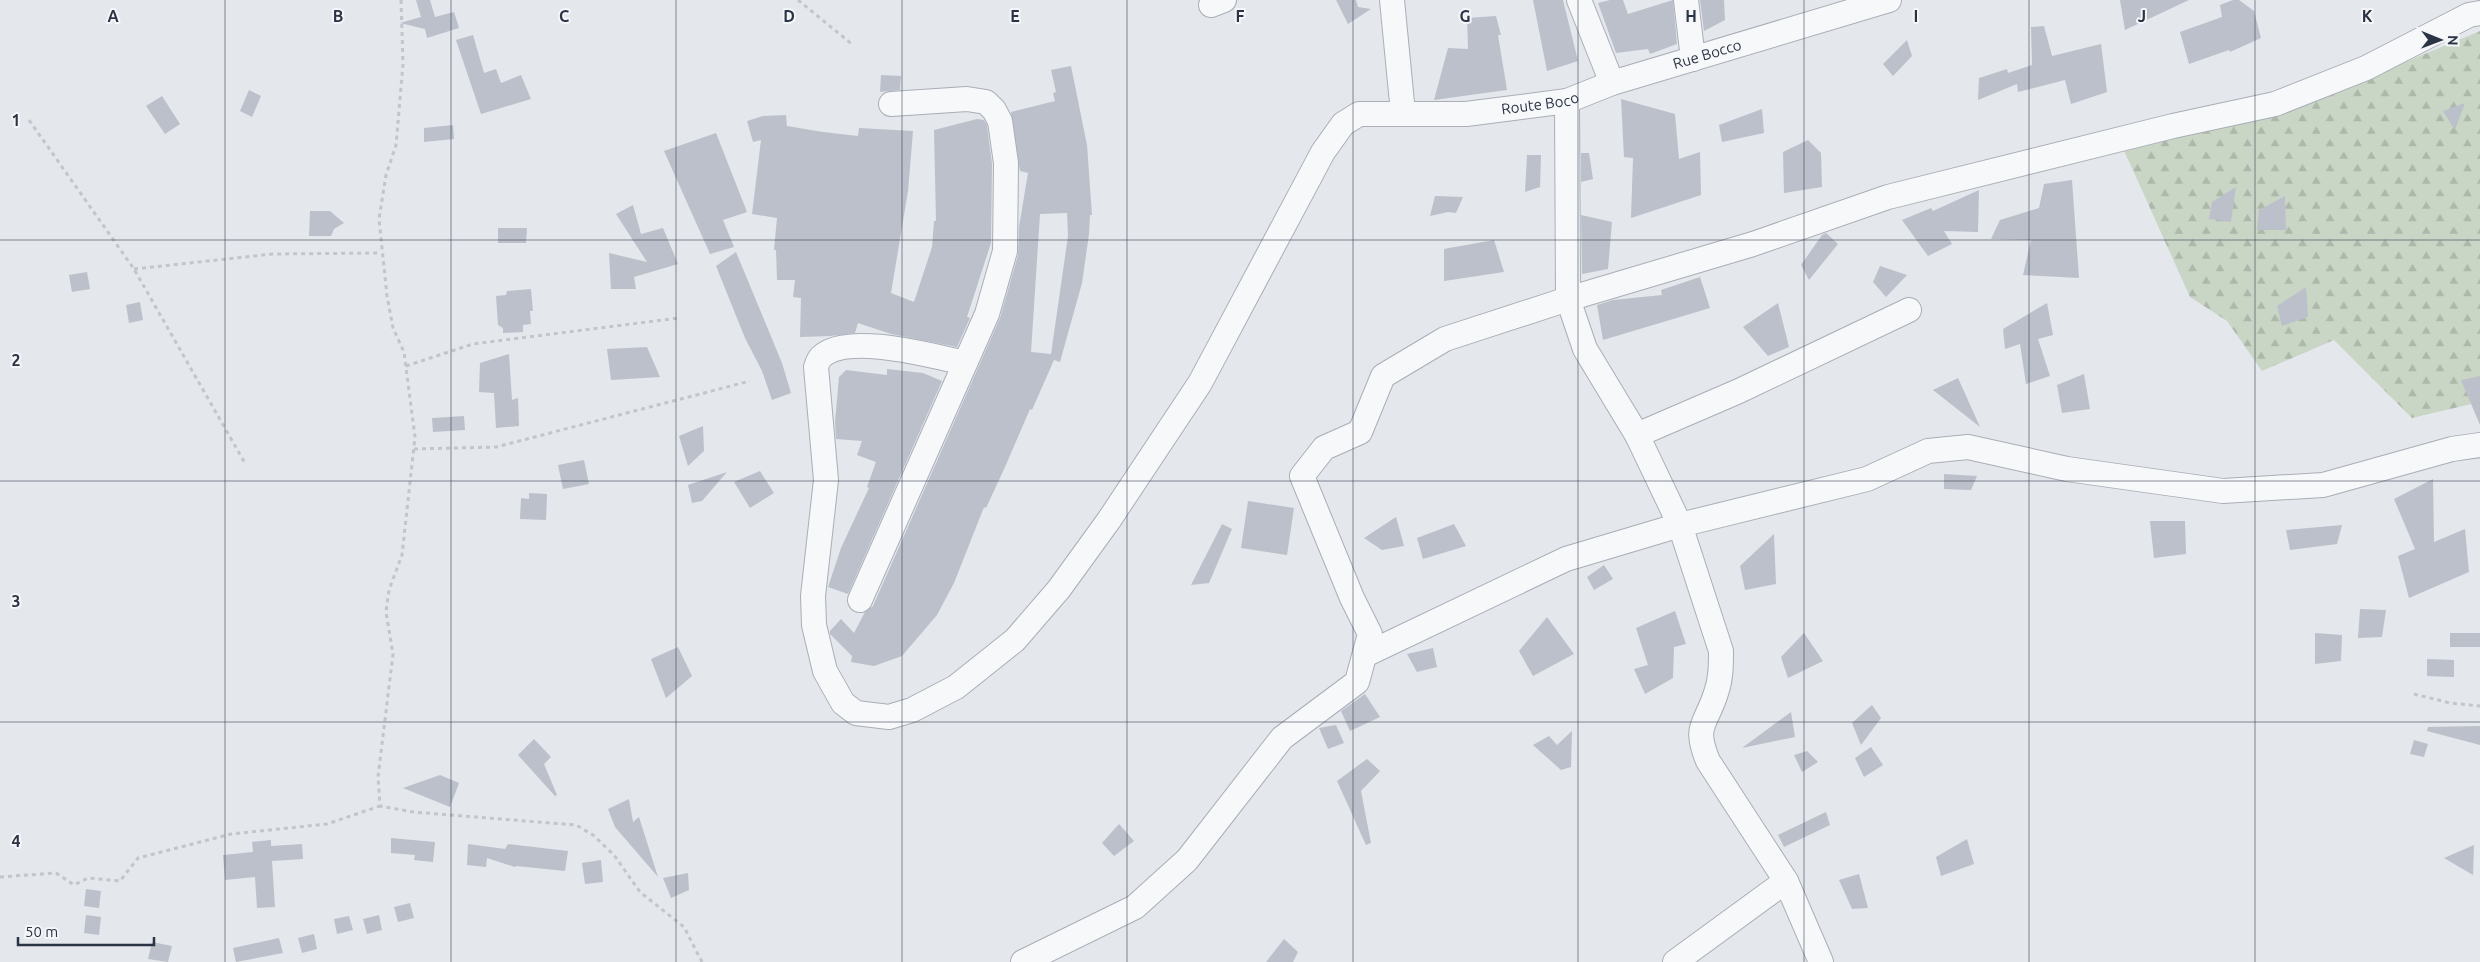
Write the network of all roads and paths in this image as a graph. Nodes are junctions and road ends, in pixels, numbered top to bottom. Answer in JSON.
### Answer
{"nodes":[{"id":1,"x":401,"y":0,"type":"edge"},
{"id":2,"x":798,"y":0,"type":"edge"},
{"id":3,"x":1392,"y":0,"type":"edge"},
{"id":4,"x":1579,"y":0,"type":"edge"},
{"id":5,"x":1686,"y":0,"type":"edge"},
{"id":6,"x":1889,"y":0,"type":"edge"},
{"id":7,"x":2480,"y":13,"type":"edge"},
{"id":8,"x":853,"y":45,"type":"dead end"},
{"id":9,"x":1693,"y":59,"type":"junction"},
{"id":10,"x":1612,"y":84,"type":"junction"},
{"id":11,"x":1567,"y":101,"type":"junction"},
{"id":12,"x":891,"y":104,"type":"dead end"},
{"id":13,"x":1403,"y":113,"type":"junction"},
{"id":14,"x":29,"y":120,"type":"dead end"},
{"id":15,"x":381,"y":254,"type":"junction"},
{"id":16,"x":134,"y":269,"type":"junction"},
{"id":17,"x":1568,"y":299,"type":"junction"},
{"id":18,"x":1909,"y":310,"type":"dead end"},
{"id":19,"x":678,"y":318,"type":"dead end"},
{"id":20,"x":965,"y":363,"type":"junction"},
{"id":21,"x":406,"y":366,"type":"junction"},
{"id":22,"x":750,"y":381,"type":"dead end"},
{"id":23,"x":1637,"y":435,"type":"junction"},
{"id":24,"x":2480,"y":445,"type":"edge"},
{"id":25,"x":414,"y":449,"type":"junction"},
{"id":26,"x":246,"y":465,"type":"dead end"},
{"id":27,"x":1680,"y":525,"type":"junction"},
{"id":28,"x":860,"y":600,"type":"dead end"},
{"id":29,"x":1365,"y":655,"type":"junction"},
{"id":30,"x":2414,"y":694,"type":"dead end"},
{"id":31,"x":2480,"y":706,"type":"edge"},
{"id":32,"x":380,"y":806,"type":"junction"},
{"id":33,"x":0,"y":878,"type":"edge"},
{"id":34,"x":1786,"y":881,"type":"junction"},
{"id":35,"x":702,"y":962,"type":"edge"},
{"id":36,"x":1022,"y":962,"type":"edge"},
{"id":37,"x":1675,"y":962,"type":"edge"},
{"id":38,"x":1822,"y":962,"type":"edge"}],
"edges":[{"from":1,"to":15,"type":"path"},
{"from":2,"to":8,"type":"path"},
{"from":3,"to":13,"type":"street"},
{"from":4,"to":10,"type":"street"},
{"from":5,"to":9,"type":"street"},
{"from":6,"to":9,"type":"street","name":"Rue Bocco"},
{"from":7,"to":17,"type":"street"},
{"from":9,"to":10,"type":"street","name":"Rue Bocco"},
{"from":10,"to":11,"type":"street","name":"Route Boco"},
{"from":11,"to":13,"type":"street","name":"Route Boco"},
{"from":11,"to":17,"type":"street"},
{"from":12,"to":20,"type":"street"},
{"from":13,"to":20,"type":"street","name":"Route Boco"},
{"from":14,"to":16,"type":"path"},
{"from":15,"to":16,"type":"path"},
{"from":15,"to":21,"type":"path"},
{"from":16,"to":26,"type":"path"},
{"from":17,"to":23,"type":"street"},
{"from":17,"to":29,"type":"street"},
{"from":18,"to":23,"type":"street"},
{"from":19,"to":21,"type":"path"},
{"from":20,"to":28,"type":"street"},
{"from":21,"to":25,"type":"path"},
{"from":22,"to":25,"type":"path"},
{"from":23,"to":27,"type":"street"},
{"from":24,"to":27,"type":"street"},
{"from":25,"to":32,"type":"path"},
{"from":27,"to":29,"type":"street"},
{"from":27,"to":34,"type":"street"},
{"from":29,"to":36,"type":"street"},
{"from":30,"to":31,"type":"path"},
{"from":32,"to":33,"type":"path"},
{"from":32,"to":35,"type":"path"},
{"from":34,"to":37,"type":"street"},
{"from":34,"to":38,"type":"street"}]}
